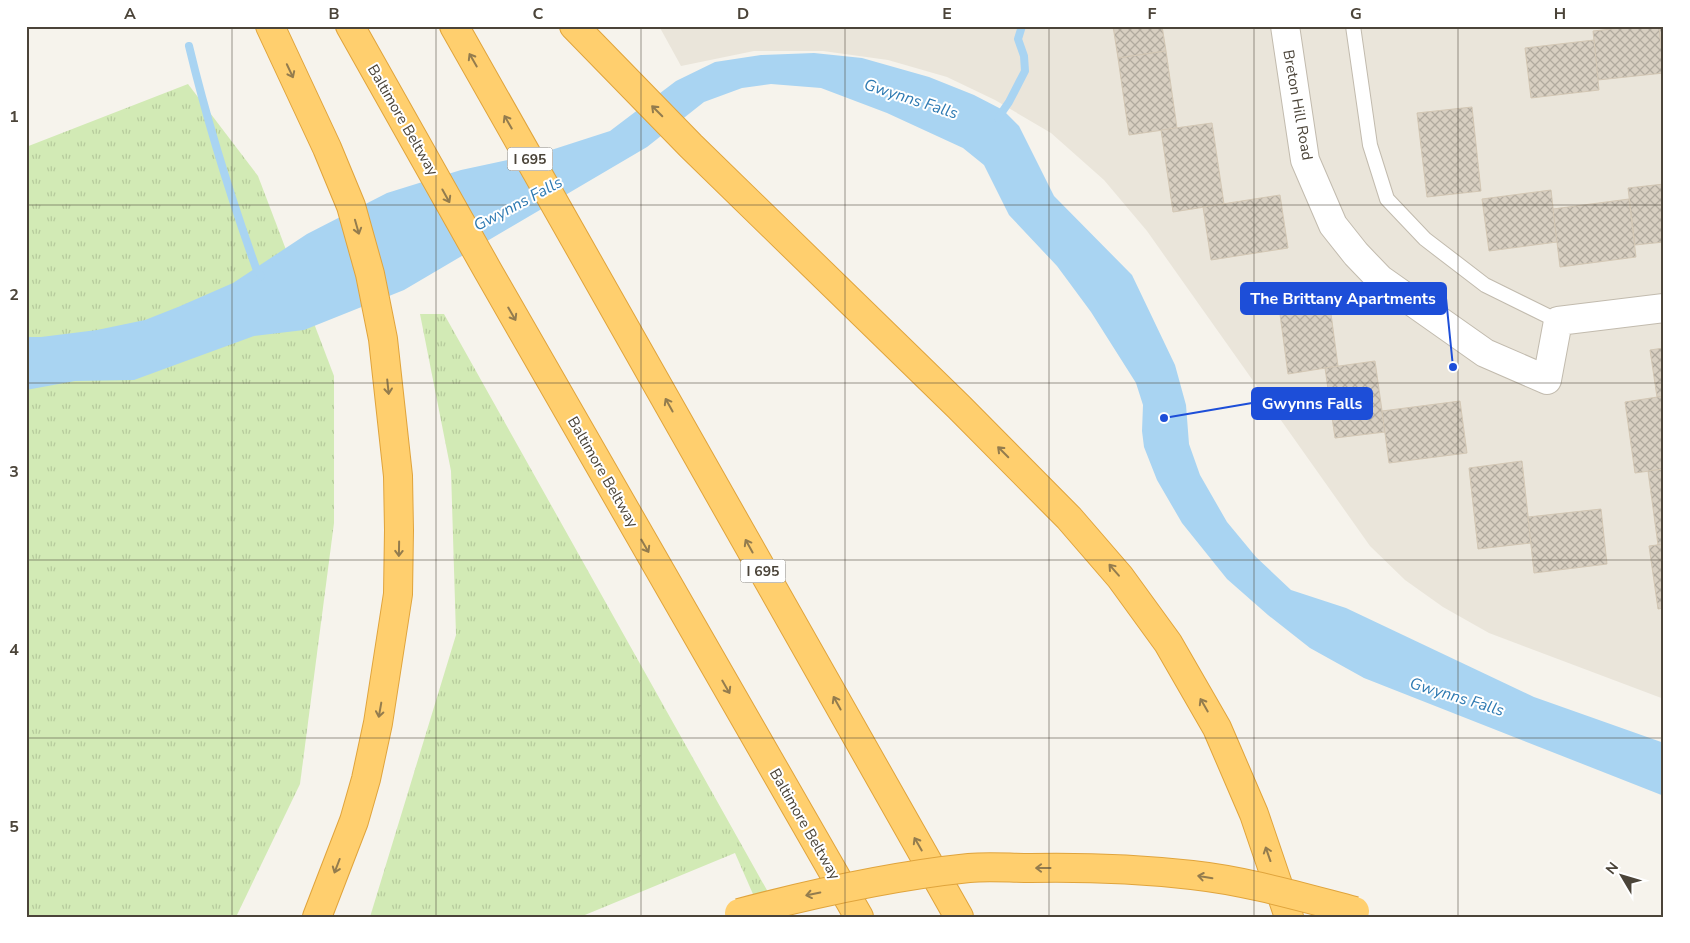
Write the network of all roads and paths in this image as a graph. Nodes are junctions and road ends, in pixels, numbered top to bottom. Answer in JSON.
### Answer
{"nodes":[{"id":1,"x":270,"y":26,"type":"edge"},
{"id":2,"x":350,"y":26,"type":"edge"},
{"id":3,"x":454,"y":26,"type":"edge"},
{"id":4,"x":1285,"y":26,"type":"edge"},
{"id":5,"x":1353,"y":26,"type":"edge"},
{"id":6,"x":580,"y":33,"type":"edge"},
{"id":7,"x":1664,"y":308,"type":"edge"},
{"id":8,"x":1558,"y":321,"type":"junction"},
{"id":9,"x":1363,"y":914,"type":"edge"},
{"id":10,"x":734,"y":915,"type":"edge"},
{"id":11,"x":317,"y":917,"type":"edge"},
{"id":12,"x":859,"y":917,"type":"edge"},
{"id":13,"x":959,"y":917,"type":"edge"},
{"id":14,"x":1289,"y":917,"type":"edge"}],
"edges":[{"from":1,"to":11,"type":"highway","one_way":true},
{"from":2,"to":12,"type":"highway","name":"Baltimore Beltway","one_way":true},
{"from":13,"to":3,"type":"highway","number":"I 695","one_way":true},
{"from":4,"to":8,"type":"street","name":"Breton Hill Road"},
{"from":5,"to":8,"type":"lane"},
{"from":14,"to":6,"type":"highway","one_way":true},
{"from":7,"to":8,"type":"street"},
{"from":9,"to":10,"type":"highway","one_way":true,"bridge":true}]}
